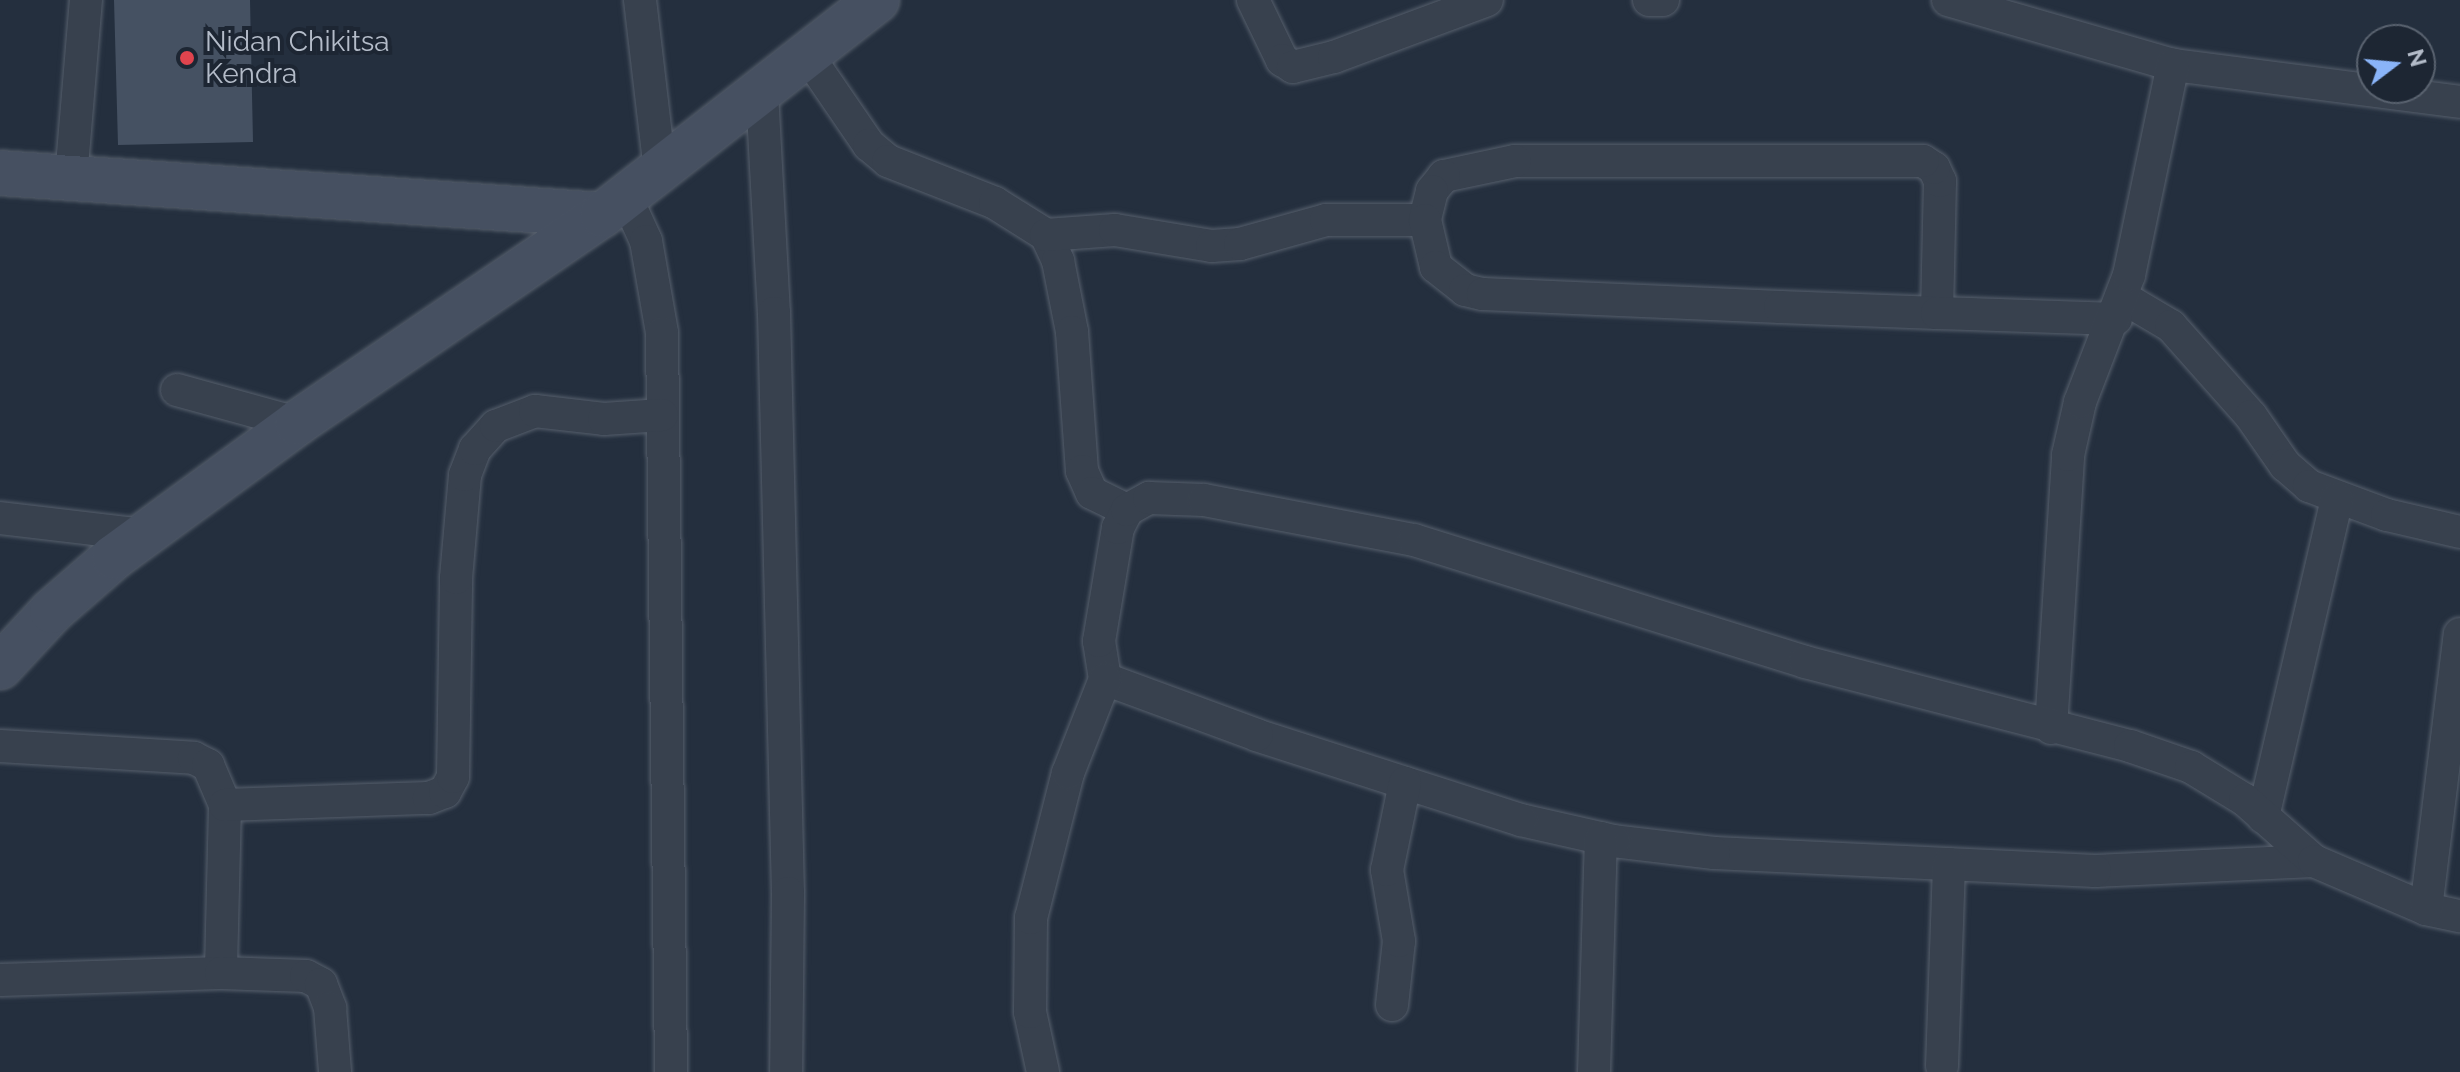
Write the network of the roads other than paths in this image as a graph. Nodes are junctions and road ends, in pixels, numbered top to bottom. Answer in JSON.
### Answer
{"nodes":[{"id":1,"x":86,"y":0,"type":"edge"},
{"id":2,"x":640,"y":0,"type":"edge"},
{"id":3,"x":877,"y":0,"type":"edge"},
{"id":4,"x":1253,"y":0,"type":"edge"},
{"id":5,"x":1487,"y":0,"type":"edge"},
{"id":6,"x":1649,"y":0,"type":"edge"},
{"id":7,"x":1663,"y":0,"type":"edge"},
{"id":8,"x":1948,"y":0,"type":"edge"},
{"id":9,"x":1981,"y":6,"type":"edge"},
{"id":10,"x":808,"y":56,"type":"junction"},
{"id":11,"x":2173,"y":65,"type":"junction"},
{"id":12,"x":762,"y":93,"type":"junction"},
{"id":13,"x":2460,"y":102,"type":"edge"},
{"id":14,"x":660,"y":171,"type":"junction"},
{"id":15,"x":0,"y":173,"type":"edge"},
{"id":16,"x":71,"y":178,"type":"junction"},
{"id":17,"x":614,"y":206,"type":"junction"},
{"id":18,"x":1425,"y":220,"type":"junction"},
{"id":19,"x":1046,"y":235,"type":"junction"},
{"id":20,"x":2119,"y":308,"type":"junction"},
{"id":21,"x":1937,"y":313,"type":"junction"},
{"id":22,"x":177,"y":390,"type":"dead end"},
{"id":23,"x":662,"y":415,"type":"junction"},
{"id":24,"x":297,"y":423,"type":"junction"},
{"id":25,"x":2337,"y":498,"type":"junction"},
{"id":26,"x":1127,"y":510,"type":"junction"},
{"id":27,"x":0,"y":518,"type":"edge"},
{"id":28,"x":2460,"y":532,"type":"edge"},
{"id":29,"x":144,"y":535,"type":"junction"},
{"id":30,"x":2460,"y":634,"type":"edge"},
{"id":31,"x":0,"y":667,"type":"edge"},
{"id":32,"x":1105,"y":679,"type":"junction"},
{"id":33,"x":2051,"y":728,"type":"junction"},
{"id":34,"x":0,"y":746,"type":"edge"},
{"id":35,"x":1405,"y":783,"type":"junction"},
{"id":36,"x":225,"y":805,"type":"junction"},
{"id":37,"x":2263,"y":817,"type":"junction"},
{"id":38,"x":1601,"y":838,"type":"junction"},
{"id":39,"x":2314,"y":861,"type":"junction"},
{"id":40,"x":1949,"y":864,"type":"junction"},
{"id":41,"x":2426,"y":909,"type":"junction"},
{"id":42,"x":2460,"y":916,"type":"edge"},
{"id":43,"x":221,"y":973,"type":"junction"},
{"id":44,"x":0,"y":980,"type":"edge"},
{"id":45,"x":1392,"y":1005,"type":"dead end"},
{"id":46,"x":1942,"y":1066,"type":"dead end"},
{"id":47,"x":335,"y":1072,"type":"edge"},
{"id":48,"x":671,"y":1072,"type":"edge"},
{"id":49,"x":786,"y":1072,"type":"edge"},
{"id":50,"x":1043,"y":1072,"type":"edge"},
{"id":51,"x":1594,"y":1072,"type":"edge"}],
"edges":[{"from":1,"to":16,"type":"street"},
{"from":2,"to":14,"type":"street"},
{"from":3,"to":10,"type":"street"},
{"from":4,"to":5,"type":"street"},
{"from":6,"to":7,"type":"street"},
{"from":8,"to":9,"type":"street"},
{"from":9,"to":11,"type":"street"},
{"from":10,"to":12,"type":"street"},
{"from":10,"to":19,"type":"street"},
{"from":11,"to":13,"type":"street"},
{"from":11,"to":20,"type":"street"},
{"from":12,"to":14,"type":"street"},
{"from":12,"to":49,"type":"street"},
{"from":14,"to":17,"type":"street"},
{"from":15,"to":16,"type":"street"},
{"from":16,"to":17,"type":"street"},
{"from":17,"to":23,"type":"street"},
{"from":17,"to":24,"type":"street"},
{"from":18,"to":19,"type":"street"},
{"from":18,"to":21,"type":"street"},
{"from":18,"to":21,"type":"street"},
{"from":19,"to":26,"type":"street"},
{"from":20,"to":21,"type":"street"},
{"from":20,"to":25,"type":"street"},
{"from":20,"to":33,"type":"street"},
{"from":22,"to":24,"type":"street"},
{"from":23,"to":36,"type":"street"},
{"from":23,"to":48,"type":"street"},
{"from":24,"to":29,"type":"street"},
{"from":25,"to":28,"type":"street"},
{"from":25,"to":37,"type":"street"},
{"from":26,"to":32,"type":"street"},
{"from":26,"to":33,"type":"street"},
{"from":27,"to":29,"type":"street"},
{"from":29,"to":31,"type":"street"},
{"from":30,"to":41,"type":"street"},
{"from":32,"to":35,"type":"street"},
{"from":32,"to":50,"type":"street"},
{"from":33,"to":37,"type":"street"},
{"from":34,"to":36,"type":"street"},
{"from":35,"to":38,"type":"street"},
{"from":35,"to":45,"type":"street"},
{"from":36,"to":43,"type":"street"},
{"from":37,"to":39,"type":"street"},
{"from":38,"to":40,"type":"street"},
{"from":38,"to":51,"type":"street"},
{"from":39,"to":40,"type":"street"},
{"from":39,"to":41,"type":"street"},
{"from":40,"to":46,"type":"street"},
{"from":41,"to":42,"type":"street"},
{"from":43,"to":44,"type":"street"},
{"from":43,"to":47,"type":"street"}]}
